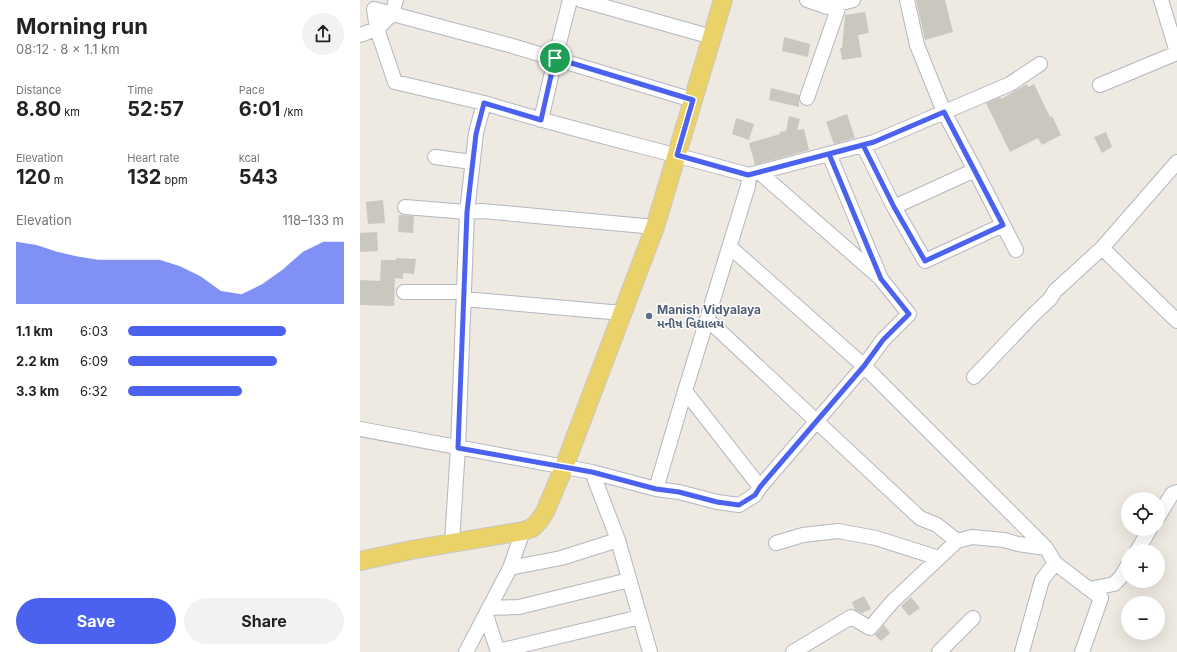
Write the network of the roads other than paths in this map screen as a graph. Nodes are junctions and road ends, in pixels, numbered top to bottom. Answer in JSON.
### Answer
{"nodes":[{"id":1,"x":396,"y":0,"type":"edge"},
{"id":2,"x":570,"y":0,"type":"edge"},
{"id":3,"x":581,"y":0,"type":"edge"},
{"id":4,"x":723,"y":0,"type":"edge"},
{"id":5,"x":807,"y":0,"type":"edge"},
{"id":6,"x":853,"y":0,"type":"edge"},
{"id":7,"x":907,"y":0,"type":"edge"},
{"id":8,"x":1163,"y":0,"type":"edge"},
{"id":9,"x":840,"y":2,"type":"edge"},
{"id":10,"x":392,"y":14,"type":"junction"},
{"id":11,"x":377,"y":29,"type":"junction"},
{"id":12,"x":360,"y":35,"type":"edge"},
{"id":13,"x":712,"y":37,"type":"junction"},
{"id":14,"x":1177,"y":52,"type":"edge"},
{"id":15,"x":555,"y":58,"type":"junction"},
{"id":16,"x":1040,"y":64,"type":"dead end"},
{"id":17,"x":1100,"y":85,"type":"dead end"},
{"id":18,"x":807,"y":98,"type":"dead end"},
{"id":19,"x":693,"y":100,"type":"junction"},
{"id":20,"x":484,"y":103,"type":"junction"},
{"id":21,"x":944,"y":112,"type":"junction"},
{"id":22,"x":541,"y":120,"type":"junction"},
{"id":23,"x":863,"y":145,"type":"junction"},
{"id":24,"x":829,"y":154,"type":"junction"},
{"id":25,"x":677,"y":155,"type":"junction"},
{"id":26,"x":435,"y":157,"type":"dead end"},
{"id":27,"x":472,"y":162,"type":"junction"},
{"id":28,"x":1177,"y":162,"type":"edge"},
{"id":29,"x":975,"y":170,"type":"junction"},
{"id":30,"x":754,"y":174,"type":"junction"},
{"id":31,"x":405,"y":207,"type":"dead end"},
{"id":32,"x":894,"y":207,"type":"junction"},
{"id":33,"x":467,"y":212,"type":"junction"},
{"id":34,"x":1003,"y":225,"type":"junction"},
{"id":35,"x":655,"y":227,"type":"junction"},
{"id":36,"x":730,"y":247,"type":"junction"},
{"id":37,"x":1102,"y":248,"type":"junction"},
{"id":38,"x":1016,"y":250,"type":"dead end"},
{"id":39,"x":881,"y":279,"type":"junction"},
{"id":40,"x":404,"y":292,"type":"dead end"},
{"id":41,"x":464,"y":296,"type":"junction"},
{"id":42,"x":622,"y":313,"type":"junction"},
{"id":43,"x":707,"y":319,"type":"junction"},
{"id":44,"x":1177,"y":321,"type":"edge"},
{"id":45,"x":864,"y":366,"type":"junction"},
{"id":46,"x":974,"y":377,"type":"dead end"},
{"id":47,"x":685,"y":392,"type":"junction"},
{"id":48,"x":817,"y":421,"type":"junction"},
{"id":49,"x":360,"y":429,"type":"edge"},
{"id":50,"x":458,"y":448,"type":"junction"},
{"id":51,"x":564,"y":467,"type":"junction"},
{"id":52,"x":592,"y":472,"type":"junction"},
{"id":53,"x":760,"y":487,"type":"junction"},
{"id":54,"x":656,"y":489,"type":"junction"},
{"id":55,"x":1177,"y":492,"type":"edge"},
{"id":56,"x":1165,"y":506,"type":"edge"},
{"id":57,"x":523,"y":532,"type":"junction"},
{"id":58,"x":618,"y":540,"type":"junction"},
{"id":59,"x":957,"y":541,"type":"junction"},
{"id":60,"x":452,"y":543,"type":"junction"},
{"id":61,"x":776,"y":543,"type":"dead end"},
{"id":62,"x":1046,"y":548,"type":"junction"},
{"id":63,"x":939,"y":558,"type":"junction"},
{"id":64,"x":360,"y":561,"type":"edge"},
{"id":65,"x":1056,"y":563,"type":"junction"},
{"id":66,"x":510,"y":568,"type":"junction"},
{"id":67,"x":1121,"y":577,"type":"edge"},
{"id":68,"x":630,"y":580,"type":"junction"},
{"id":69,"x":1089,"y":589,"type":"junction"},
{"id":70,"x":488,"y":612,"type":"junction"},
{"id":71,"x":640,"y":617,"type":"junction"},
{"id":72,"x":973,"y":618,"type":"dead end"},
{"id":73,"x":648,"y":651,"type":"edge"},
{"id":74,"x":466,"y":652,"type":"edge"},
{"id":75,"x":498,"y":652,"type":"edge"},
{"id":76,"x":793,"y":652,"type":"edge"},
{"id":77,"x":939,"y":652,"type":"edge"},
{"id":78,"x":1022,"y":652,"type":"edge"},
{"id":79,"x":1082,"y":652,"type":"edge"}],
"edges":[{"from":1,"to":10,"type":"street"},
{"from":2,"to":15,"type":"street"},
{"from":3,"to":13,"type":"street"},
{"from":4,"to":13,"type":"main road"},
{"from":5,"to":9,"type":"street"},
{"from":6,"to":9,"type":"street"},
{"from":7,"to":21,"type":"street"},
{"from":8,"to":14,"type":"street"},
{"from":9,"to":18,"type":"street"},
{"from":10,"to":11,"type":"street"},
{"from":10,"to":15,"type":"street"},
{"from":11,"to":12,"type":"street"},
{"from":11,"to":20,"type":"street"},
{"from":13,"to":19,"type":"main road"},
{"from":14,"to":17,"type":"street"},
{"from":15,"to":19,"type":"street"},
{"from":15,"to":22,"type":"street"},
{"from":16,"to":21,"type":"street"},
{"from":19,"to":25,"type":"main road"},
{"from":20,"to":22,"type":"street"},
{"from":20,"to":27,"type":"street"},
{"from":21,"to":23,"type":"street"},
{"from":21,"to":29,"type":"street"},
{"from":22,"to":25,"type":"street"},
{"from":23,"to":24,"type":"street"},
{"from":23,"to":32,"type":"street"},
{"from":24,"to":30,"type":"street"},
{"from":24,"to":39,"type":"street"},
{"from":25,"to":30,"type":"street"},
{"from":25,"to":35,"type":"main road"},
{"from":26,"to":27,"type":"street"},
{"from":27,"to":33,"type":"street"},
{"from":28,"to":37,"type":"street"},
{"from":29,"to":32,"type":"street"},
{"from":29,"to":34,"type":"street"},
{"from":30,"to":36,"type":"street"},
{"from":30,"to":39,"type":"street"},
{"from":31,"to":33,"type":"street"},
{"from":32,"to":34,"type":"street"},
{"from":33,"to":35,"type":"street"},
{"from":33,"to":41,"type":"street"},
{"from":34,"to":38,"type":"street"},
{"from":35,"to":42,"type":"main road"},
{"from":36,"to":43,"type":"street"},
{"from":36,"to":45,"type":"street"},
{"from":37,"to":44,"type":"street"},
{"from":37,"to":46,"type":"street"},
{"from":39,"to":45,"type":"street"},
{"from":40,"to":41,"type":"street"},
{"from":41,"to":42,"type":"street"},
{"from":41,"to":50,"type":"street"},
{"from":42,"to":51,"type":"main road"},
{"from":43,"to":47,"type":"street"},
{"from":43,"to":48,"type":"street"},
{"from":45,"to":48,"type":"street"},
{"from":45,"to":62,"type":"street"},
{"from":47,"to":53,"type":"street"},
{"from":47,"to":54,"type":"street"},
{"from":48,"to":53,"type":"street"},
{"from":48,"to":59,"type":"street"},
{"from":49,"to":50,"type":"street"},
{"from":50,"to":51,"type":"street"},
{"from":50,"to":60,"type":"street"},
{"from":51,"to":52,"type":"street"},
{"from":51,"to":57,"type":"main road"},
{"from":52,"to":54,"type":"street"},
{"from":52,"to":58,"type":"street"},
{"from":53,"to":54,"type":"street"},
{"from":55,"to":56,"type":"street"},
{"from":57,"to":60,"type":"main road"},
{"from":57,"to":66,"type":"street"},
{"from":58,"to":66,"type":"street"},
{"from":58,"to":68,"type":"street"},
{"from":59,"to":62,"type":"street"},
{"from":59,"to":63,"type":"street"},
{"from":60,"to":64,"type":"main road"},
{"from":61,"to":63,"type":"street"},
{"from":62,"to":65,"type":"street"},
{"from":63,"to":76,"type":"street"},
{"from":65,"to":69,"type":"street"},
{"from":65,"to":78,"type":"street"},
{"from":66,"to":70,"type":"street"},
{"from":67,"to":69,"type":"street"},
{"from":68,"to":70,"type":"street"},
{"from":68,"to":71,"type":"street"},
{"from":69,"to":79,"type":"street"},
{"from":70,"to":74,"type":"street"},
{"from":70,"to":75,"type":"street"},
{"from":71,"to":73,"type":"street"},
{"from":71,"to":75,"type":"street"},
{"from":72,"to":77,"type":"street"}]}
